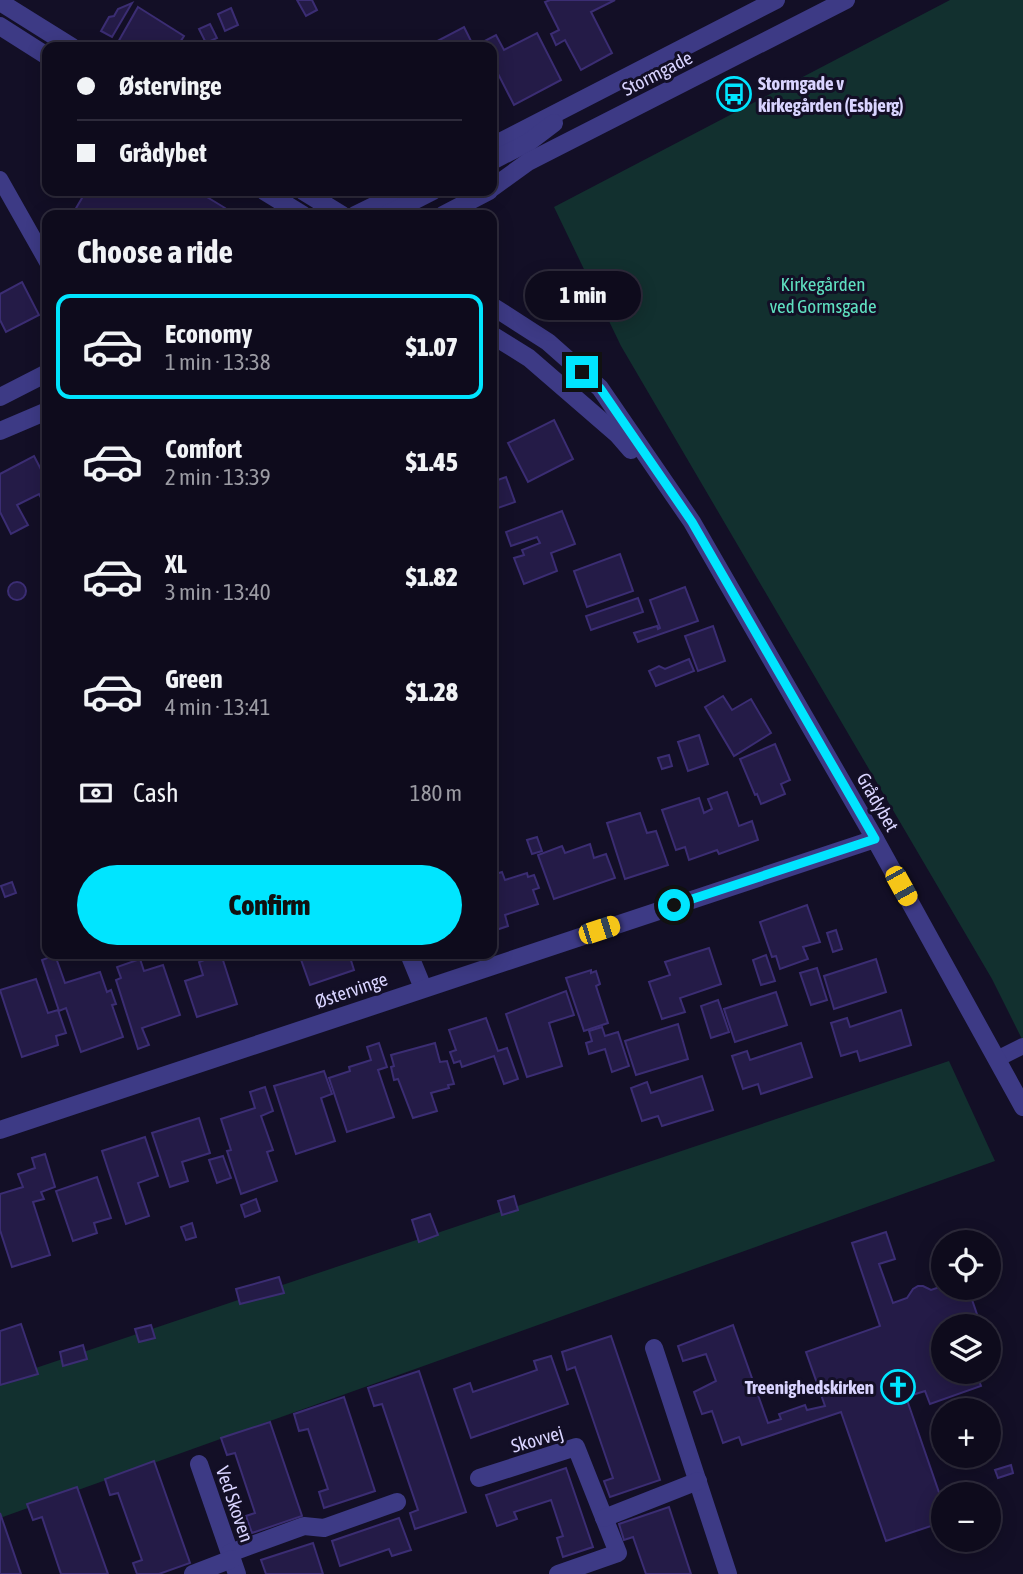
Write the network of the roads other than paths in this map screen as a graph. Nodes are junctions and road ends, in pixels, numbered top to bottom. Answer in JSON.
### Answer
{"nodes":[{"id":1,"x":776,"y":0,"type":"edge"},
{"id":2,"x":846,"y":0,"type":"edge"},
{"id":3,"x":7,"y":6,"type":"edge"},
{"id":4,"x":1,"y":30,"type":"edge"},
{"id":5,"x":64,"y":42,"type":"edge"},
{"id":6,"x":42,"y":53,"type":"edge"},
{"id":7,"x":594,"y":93,"type":"junction"},
{"id":8,"x":497,"y":143,"type":"edge"},
{"id":9,"x":497,"y":158,"type":"edge"},
{"id":10,"x":0,"y":178,"type":"edge"},
{"id":11,"x":497,"y":185,"type":"edge"},
{"id":12,"x":272,"y":196,"type":"edge"},
{"id":13,"x":311,"y":196,"type":"edge"},
{"id":14,"x":394,"y":196,"type":"edge"},
{"id":15,"x":423,"y":196,"type":"edge"},
{"id":16,"x":479,"y":196,"type":"edge"},
{"id":17,"x":295,"y":210,"type":"edge"},
{"id":18,"x":334,"y":210,"type":"edge"},
{"id":19,"x":365,"y":210,"type":"edge"},
{"id":20,"x":396,"y":210,"type":"edge"},
{"id":21,"x":452,"y":210,"type":"edge"},
{"id":22,"x":42,"y":253,"type":"edge"},
{"id":23,"x":497,"y":309,"type":"edge"},
{"id":24,"x":509,"y":317,"type":"junction"},
{"id":25,"x":497,"y":333,"type":"edge"},
{"id":26,"x":497,"y":340,"type":"edge"},
{"id":27,"x":42,"y":376,"type":"edge"},
{"id":28,"x":0,"y":397,"type":"edge"},
{"id":29,"x":42,"y":402,"type":"edge"},
{"id":30,"x":42,"y":413,"type":"edge"},
{"id":31,"x":3,"y":429,"type":"edge"},
{"id":32,"x":692,"y":522,"type":"junction"},
{"id":33,"x":875,"y":839,"type":"junction"},
{"id":34,"x":411,"y":959,"type":"edge"},
{"id":35,"x":423,"y":988,"type":"junction"},
{"id":36,"x":1023,"y":1046,"type":"edge"},
{"id":37,"x":997,"y":1059,"type":"junction"},
{"id":38,"x":1023,"y":1107,"type":"edge"},
{"id":39,"x":0,"y":1130,"type":"edge"},
{"id":40,"x":654,"y":1348,"type":"dead end"},
{"id":41,"x":199,"y":1464,"type":"dead end"},
{"id":42,"x":479,"y":1478,"type":"dead end"},
{"id":43,"x":698,"y":1481,"type":"junction"},
{"id":44,"x":397,"y":1502,"type":"dead end"},
{"id":45,"x":604,"y":1518,"type":"junction"},
{"id":46,"x":233,"y":1562,"type":"edge"},
{"id":47,"x":193,"y":1574,"type":"edge"},
{"id":48,"x":558,"y":1574,"type":"edge"},
{"id":49,"x":729,"y":1574,"type":"edge"}],
"edges":[{"from":1,"to":7,"type":"street","name":"Stormgade"},
{"from":2,"to":11,"type":"street","name":"Stormgade"},
{"from":3,"to":4,"type":"lane"},
{"from":3,"to":5,"type":"street"},
{"from":4,"to":6,"type":"street"},
{"from":7,"to":8,"type":"street","name":"Stormgade"},
{"from":7,"to":9,"type":"street"},
{"from":10,"to":22,"type":"lane"},
{"from":12,"to":17,"type":"street"},
{"from":13,"to":18,"type":"street"},
{"from":14,"to":19,"type":"street"},
{"from":15,"to":20,"type":"street"},
{"from":16,"to":21,"type":"street","name":"Stormgade"},
{"from":23,"to":24,"type":"street","name":"Grådybet"},
{"from":24,"to":25,"type":"lane"},
{"from":24,"to":32,"type":"street","name":"Grådybet"},
{"from":26,"to":32,"type":"street","name":"Grådybet"},
{"from":27,"to":28,"type":"street"},
{"from":29,"to":31,"type":"street"},
{"from":30,"to":31,"type":"street"},
{"from":32,"to":33,"type":"street","name":"Grådybet"},
{"from":33,"to":35,"type":"street","name":"Østervinge"},
{"from":33,"to":37,"type":"street","name":"Grådybet"},
{"from":34,"to":35,"type":"street"},
{"from":35,"to":39,"type":"street","name":"Østervinge"},
{"from":36,"to":37,"type":"lane"},
{"from":37,"to":38,"type":"street","name":"Grådybet"},
{"from":40,"to":43,"type":"street"},
{"from":41,"to":46,"type":"street","name":"Ved Skoven"},
{"from":42,"to":45,"type":"street","name":"Skovvej"},
{"from":43,"to":45,"type":"street"},
{"from":43,"to":49,"type":"street"},
{"from":44,"to":46,"type":"street"},
{"from":45,"to":48,"type":"street","name":"Skovvej"},
{"from":46,"to":47,"type":"street","name":"Ved Skoven"}]}
